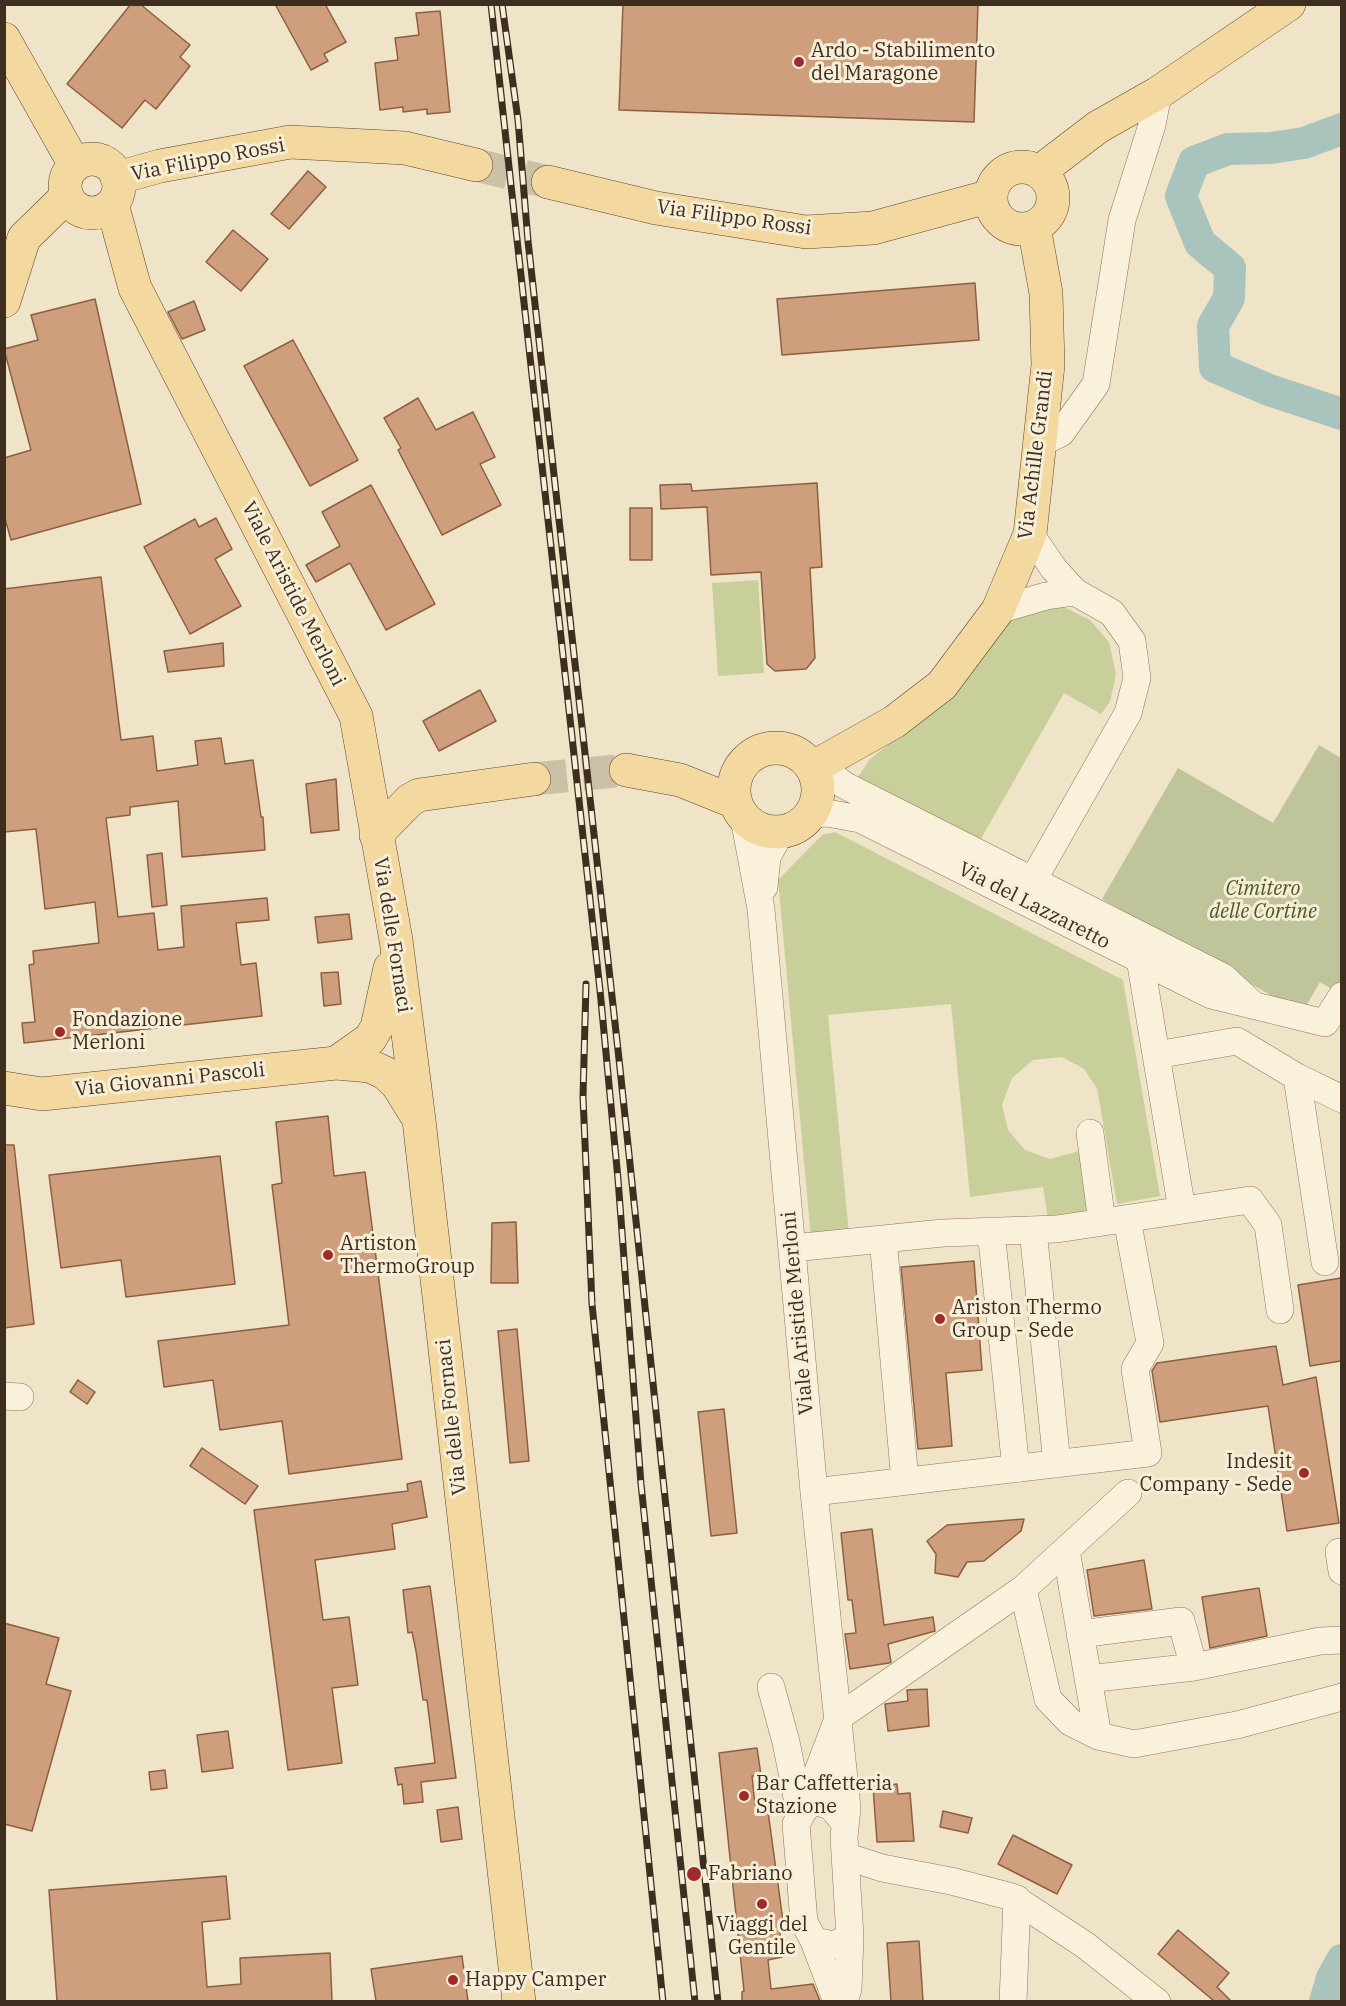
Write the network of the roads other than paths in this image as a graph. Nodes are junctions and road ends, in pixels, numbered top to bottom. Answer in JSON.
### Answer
{"nodes":[{"id":1,"x":1289,"y":4,"type":"edge"},
{"id":2,"x":4,"y":39,"type":"edge"},
{"id":3,"x":1158,"y":93,"type":"junction"},
{"id":4,"x":476,"y":165,"type":"tunnel mouth"},
{"id":5,"x":1039,"y":172,"type":"junction"},
{"id":6,"x":71,"y":181,"type":"junction"},
{"id":7,"x":548,"y":182,"type":"tunnel mouth"},
{"id":8,"x":114,"y":191,"type":"junction"},
{"id":9,"x":991,"y":196,"type":"junction"},
{"id":10,"x":1034,"y":227,"type":"junction"},
{"id":11,"x":4,"y":301,"type":"edge"},
{"id":12,"x":1041,"y":442,"type":"junction"},
{"id":13,"x":1030,"y":534,"type":"junction"},
{"id":14,"x":1075,"y":592,"type":"junction"},
{"id":15,"x":998,"y":610,"type":"junction"},
{"id":16,"x":815,"y":767,"type":"junction"},
{"id":17,"x":626,"y":770,"type":"tunnel mouth"},
{"id":18,"x":534,"y":778,"type":"tunnel mouth"},
{"id":19,"x":740,"y":810,"type":"junction"},
{"id":20,"x":811,"y":814,"type":"junction"},
{"id":21,"x":781,"y":831,"type":"junction"},
{"id":22,"x":376,"y":835,"type":"junction"},
{"id":23,"x":1033,"y":880,"type":"junction"},
{"id":24,"x":761,"y":909,"type":"junction"},
{"id":25,"x":396,"y":940,"type":"junction"},
{"id":26,"x":1140,"y":959,"type":"junction"},
{"id":27,"x":1341,"y":996,"type":"edge"},
{"id":28,"x":1256,"y":1008,"type":"junction"},
{"id":29,"x":1238,"y":1041,"type":"junction"},
{"id":30,"x":1156,"y":1055,"type":"junction"},
{"id":31,"x":336,"y":1062,"type":"junction"},
{"id":32,"x":1297,"y":1077,"type":"junction"},
{"id":33,"x":4,"y":1088,"type":"edge"},
{"id":34,"x":1341,"y":1099,"type":"edge"},
{"id":35,"x":419,"y":1120,"type":"junction"},
{"id":36,"x":1090,"y":1133,"type":"dead end"},
{"id":37,"x":1182,"y":1210,"type":"junction"},
{"id":38,"x":1114,"y":1220,"type":"junction"},
{"id":39,"x":1033,"y":1230,"type":"junction"},
{"id":40,"x":990,"y":1231,"type":"junction"},
{"id":41,"x":883,"y":1239,"type":"junction"},
{"id":42,"x":793,"y":1248,"type":"junction"},
{"id":43,"x":1325,"y":1262,"type":"dead end"},
{"id":44,"x":1280,"y":1310,"type":"dead end"},
{"id":45,"x":1057,"y":1464,"type":"junction"},
{"id":46,"x":1016,"y":1468,"type":"junction"},
{"id":47,"x":904,"y":1481,"type":"junction"},
{"id":48,"x":814,"y":1492,"type":"junction"},
{"id":49,"x":1128,"y":1493,"type":"dead end"},
{"id":50,"x":1065,"y":1550,"type":"junction"},
{"id":51,"x":1023,"y":1589,"type":"junction"},
{"id":52,"x":1341,"y":1640,"type":"edge"},
{"id":53,"x":1081,"y":1641,"type":"junction"},
{"id":54,"x":1038,"y":1655,"type":"junction"},
{"id":55,"x":1194,"y":1667,"type":"junction"},
{"id":56,"x":1088,"y":1679,"type":"junction"},
{"id":57,"x":771,"y":1687,"type":"dead end"},
{"id":58,"x":1341,"y":1697,"type":"edge"},
{"id":59,"x":839,"y":1717,"type":"junction"},
{"id":60,"x":1098,"y":1736,"type":"junction"},
{"id":61,"x":805,"y":1808,"type":"junction"},
{"id":62,"x":844,"y":1822,"type":"junction"},
{"id":63,"x":846,"y":1869,"type":"junction"},
{"id":64,"x":1017,"y":1899,"type":"junction"},
{"id":65,"x":850,"y":1937,"type":"junction"},
{"id":66,"x":814,"y":1941,"type":"junction"},
{"id":67,"x":519,"y":2001,"type":"edge"},
{"id":68,"x":837,"y":2001,"type":"edge"},
{"id":69,"x":844,"y":2001,"type":"edge"},
{"id":70,"x":1013,"y":2001,"type":"edge"},
{"id":71,"x":1156,"y":2001,"type":"edge"}],
"edges":[{"from":1,"to":3,"type":"main road"},
{"from":2,"to":6,"type":"main road"},
{"from":3,"to":5,"type":"main road"},
{"from":3,"to":12,"type":"street"},
{"from":4,"to":8,"type":"main road","name":"Via Filippo Rossi"},
{"from":5,"to":9,"type":"main road"},
{"from":5,"to":10,"type":"main road"},
{"from":6,"to":8,"type":"main road"},
{"from":6,"to":8,"type":"main road"},
{"from":6,"to":11,"type":"main road"},
{"from":7,"to":9,"type":"main road","name":"Via Filippo Rossi"},
{"from":8,"to":22,"type":"main road","name":"Viale Aristide Merloni"},
{"from":9,"to":10,"type":"main road"},
{"from":10,"to":12,"type":"main road","name":"Via Achille Grandi"},
{"from":12,"to":13,"type":"main road","name":"Via Achille Grandi"},
{"from":13,"to":14,"type":"street","name":"Via del Lazzaretto"},
{"from":13,"to":15,"type":"main road","name":"Via Achille Grandi"},
{"from":14,"to":15,"type":"street"},
{"from":14,"to":23,"type":"street","name":"Via del Lazzaretto"},
{"from":15,"to":16,"type":"main road","name":"Via Achille Grandi"},
{"from":16,"to":19,"type":"main road","name":"Viale Aristide Merloni"},
{"from":16,"to":20,"type":"main road"},
{"from":16,"to":23,"type":"street","name":"Via del Lazzaretto"},
{"from":17,"to":19,"type":"main road"},
{"from":18,"to":22,"type":"main road"},
{"from":19,"to":21,"type":"main road"},
{"from":19,"to":24,"type":"street","name":"Viale Aristide Merloni"},
{"from":20,"to":21,"type":"main road"},
{"from":20,"to":26,"type":"street","name":"Via del Lazzaretto"},
{"from":21,"to":24,"type":"street","name":"Viale Aristide Merloni"},
{"from":22,"to":25,"type":"main road","name":"Via delle Fornaci"},
{"from":23,"to":28,"type":"street","name":"Via del Lazzaretto"},
{"from":24,"to":42,"type":"street","name":"Viale Aristide Merloni"},
{"from":25,"to":31,"type":"main road","name":"Via Giovanni Pascoli"},
{"from":25,"to":35,"type":"main road","name":"Via delle Fornaci"},
{"from":26,"to":28,"type":"street","name":"Via del Lazzaretto"},
{"from":26,"to":30,"type":"street"},
{"from":27,"to":28,"type":"street","name":"Via del Lazzaretto"},
{"from":28,"to":29,"type":"street"},
{"from":29,"to":30,"type":"street"},
{"from":29,"to":32,"type":"street"},
{"from":30,"to":37,"type":"street"},
{"from":31,"to":33,"type":"main road","name":"Via Giovanni Pascoli"},
{"from":31,"to":35,"type":"main road","name":"Via Giovanni Pascoli"},
{"from":32,"to":34,"type":"street"},
{"from":32,"to":43,"type":"street"},
{"from":35,"to":67,"type":"main road","name":"Via delle Fornaci"},
{"from":36,"to":38,"type":"street"},
{"from":37,"to":38,"type":"street"},
{"from":37,"to":44,"type":"street"},
{"from":38,"to":39,"type":"street"},
{"from":38,"to":45,"type":"street"},
{"from":39,"to":40,"type":"street"},
{"from":39,"to":45,"type":"street"},
{"from":40,"to":41,"type":"street"},
{"from":40,"to":46,"type":"street"},
{"from":41,"to":42,"type":"street"},
{"from":41,"to":47,"type":"street"},
{"from":42,"to":48,"type":"street","name":"Viale Aristide Merloni"},
{"from":45,"to":46,"type":"street"},
{"from":46,"to":47,"type":"street"},
{"from":47,"to":48,"type":"street"},
{"from":48,"to":59,"type":"street","name":"Viale Aristide Merloni"},
{"from":49,"to":50,"type":"street"},
{"from":50,"to":51,"type":"street"},
{"from":50,"to":53,"type":"street"},
{"from":51,"to":54,"type":"street"},
{"from":51,"to":59,"type":"street"},
{"from":52,"to":55,"type":"street"},
{"from":53,"to":54,"type":"street"},
{"from":53,"to":55,"type":"street"},
{"from":53,"to":56,"type":"street"},
{"from":54,"to":60,"type":"street"},
{"from":55,"to":56,"type":"street"},
{"from":56,"to":60,"type":"street"},
{"from":57,"to":61,"type":"street"},
{"from":58,"to":60,"type":"street"},
{"from":59,"to":61,"type":"street"},
{"from":59,"to":62,"type":"street","name":"Viale Aristide Merloni"},
{"from":61,"to":62,"type":"street"},
{"from":61,"to":66,"type":"street"},
{"from":62,"to":63,"type":"street","name":"Viale Aristide Merloni"},
{"from":63,"to":64,"type":"street"},
{"from":63,"to":65,"type":"street","name":"Viale Aristide Merloni"},
{"from":64,"to":70,"type":"street"},
{"from":64,"to":71,"type":"street"},
{"from":65,"to":66,"type":"street"},
{"from":65,"to":69,"type":"street","name":"Viale Aristide Merloni"},
{"from":66,"to":68,"type":"street"}]}
